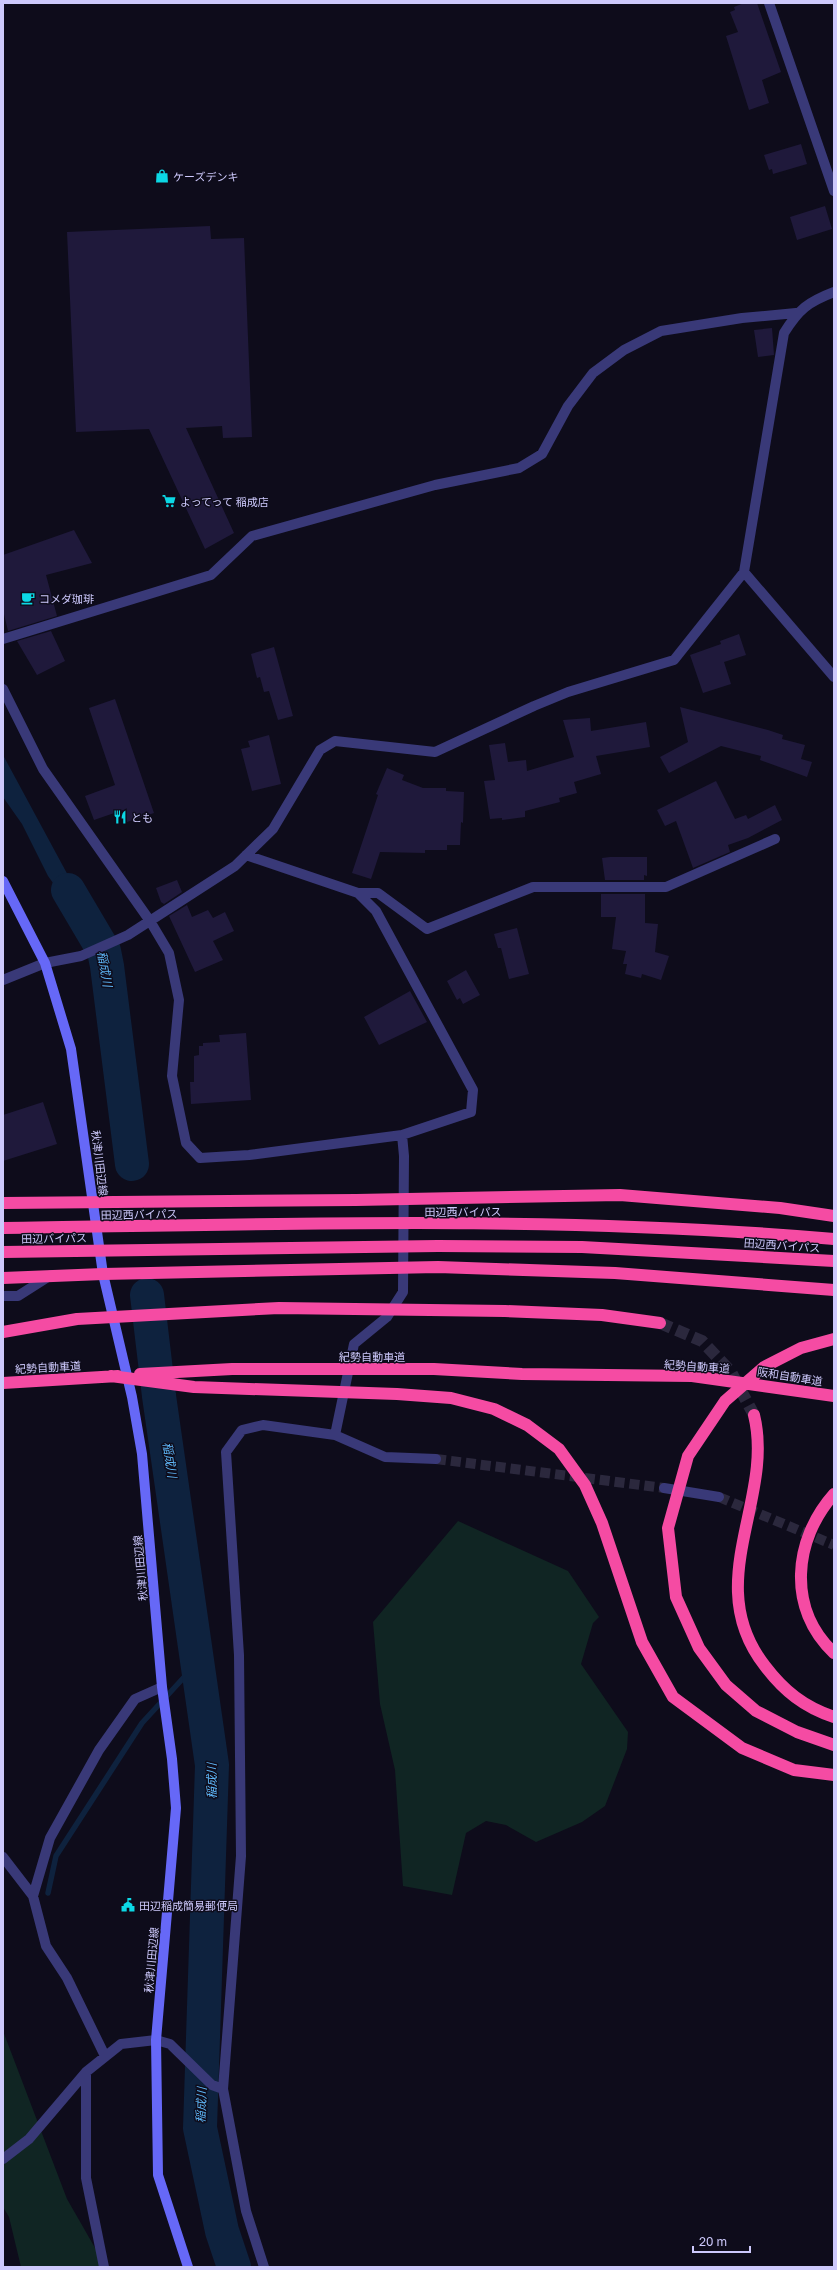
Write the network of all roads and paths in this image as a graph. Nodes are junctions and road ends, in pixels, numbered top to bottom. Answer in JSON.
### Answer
{"nodes":[{"id":1,"x":769,"y":3,"type":"edge"},
{"id":2,"x":834,"y":191,"type":"edge"},
{"id":3,"x":834,"y":292,"type":"edge"},
{"id":4,"x":796,"y":313,"type":"junction"},
{"id":5,"x":744,"y":572,"type":"junction"},
{"id":6,"x":3,"y":639,"type":"edge"},
{"id":7,"x":834,"y":676,"type":"edge"},
{"id":8,"x":3,"y":689,"type":"edge"},
{"id":9,"x":775,"y":839,"type":"dead end"},
{"id":10,"x":246,"y":855,"type":"junction"},
{"id":11,"x":3,"y":881,"type":"edge"},
{"id":12,"x":358,"y":893,"type":"junction"},
{"id":13,"x":150,"y":921,"type":"junction"},
{"id":14,"x":45,"y":963,"type":"junction"},
{"id":15,"x":3,"y":980,"type":"edge"},
{"id":16,"x":402,"y":1136,"type":"junction"},
{"id":17,"x":93,"y":1202,"type":"junction"},
{"id":18,"x":3,"y":1203,"type":"edge"},
{"id":19,"x":834,"y":1216,"type":"edge"},
{"id":20,"x":91,"y":1227,"type":"joint"},
{"id":21,"x":3,"y":1228,"type":"edge"},
{"id":22,"x":834,"y":1239,"type":"edge"},
{"id":23,"x":105,"y":1250,"type":"joint"},
{"id":24,"x":3,"y":1252,"type":"edge"},
{"id":25,"x":834,"y":1261,"type":"edge"},
{"id":26,"x":104,"y":1274,"type":"junction"},
{"id":27,"x":51,"y":1275,"type":"junction"},
{"id":28,"x":3,"y":1278,"type":"edge"},
{"id":29,"x":834,"y":1290,"type":"edge"},
{"id":30,"x":3,"y":1296,"type":"edge"},
{"id":31,"x":660,"y":1323,"type":"tunnel mouth"},
{"id":32,"x":3,"y":1332,"type":"edge"},
{"id":33,"x":832,"y":1339,"type":"edge"},
{"id":34,"x":111,"y":1376,"type":"junction"},
{"id":35,"x":741,"y":1382,"type":"joint"},
{"id":36,"x":3,"y":1383,"type":"edge"},
{"id":37,"x":834,"y":1396,"type":"edge"},
{"id":38,"x":754,"y":1415,"type":"tunnel mouth"},
{"id":39,"x":335,"y":1435,"type":"junction"},
{"id":40,"x":436,"y":1459,"type":"tunnel mouth"},
{"id":41,"x":664,"y":1488,"type":"tunnel mouth"},
{"id":42,"x":834,"y":1494,"type":"edge"},
{"id":43,"x":719,"y":1497,"type":"tunnel mouth"},
{"id":44,"x":834,"y":1653,"type":"edge"},
{"id":45,"x":162,"y":1687,"type":"junction"},
{"id":46,"x":834,"y":1717,"type":"edge"},
{"id":47,"x":834,"y":1745,"type":"edge"},
{"id":48,"x":834,"y":1775,"type":"edge"},
{"id":49,"x":3,"y":1857,"type":"edge"},
{"id":50,"x":33,"y":1896,"type":"junction"},
{"id":51,"x":156,"y":2040,"type":"junction"},
{"id":52,"x":105,"y":2056,"type":"junction"},
{"id":53,"x":86,"y":2072,"type":"junction"},
{"id":54,"x":223,"y":2089,"type":"junction"},
{"id":55,"x":3,"y":2159,"type":"edge"},
{"id":56,"x":104,"y":2267,"type":"edge"},
{"id":57,"x":188,"y":2267,"type":"edge"},
{"id":58,"x":264,"y":2267,"type":"edge"}],
"edges":[{"from":1,"to":2,"type":"street"},
{"from":3,"to":4,"type":"street"},
{"from":4,"to":5,"type":"street"},
{"from":4,"to":6,"type":"street"},
{"from":5,"to":7,"type":"street"},
{"from":5,"to":10,"type":"street"},
{"from":8,"to":13,"type":"street"},
{"from":9,"to":12,"type":"street"},
{"from":10,"to":12,"type":"street"},
{"from":10,"to":13,"type":"street"},
{"from":11,"to":14,"type":"main road","name":"秋津川田辺線"},
{"from":12,"to":16,"type":"street"},
{"from":13,"to":14,"type":"street"},
{"from":13,"to":16,"type":"street"},
{"from":14,"to":15,"type":"street"},
{"from":14,"to":17,"type":"main road","name":"秋津川田辺線"},
{"from":16,"to":39,"type":"street"},
{"from":17,"to":18,"type":"highway"},
{"from":17,"to":19,"type":"highway"},
{"from":17,"to":26,"type":"main road","name":"秋津川田辺線"},
{"from":20,"to":21,"type":"highway","name":"田辺バイパス"},
{"from":20,"to":22,"type":"highway","name":"田辺西バイパス"},
{"from":23,"to":24,"type":"highway","name":"田辺バイパス"},
{"from":23,"to":25,"type":"highway","name":"田辺西バイパス"},
{"from":26,"to":27,"type":"highway"},
{"from":26,"to":29,"type":"highway"},
{"from":26,"to":45,"type":"main road","name":"秋津川田辺線"},
{"from":27,"to":28,"type":"highway"},
{"from":27,"to":30,"type":"street"},
{"from":31,"to":32,"type":"highway"},
{"from":33,"to":47,"type":"highway"},
{"from":34,"to":35,"type":"highway","name":"紀勢自動車道"},
{"from":34,"to":36,"type":"highway","name":"紀勢自動車道"},
{"from":34,"to":48,"type":"highway"},
{"from":35,"to":37,"type":"highway","name":"阪和自動車道"},
{"from":38,"to":46,"type":"highway"},
{"from":39,"to":40,"type":"street"},
{"from":39,"to":54,"type":"street"},
{"from":41,"to":43,"type":"street"},
{"from":42,"to":44,"type":"highway"},
{"from":45,"to":50,"type":"street"},
{"from":45,"to":51,"type":"main road","name":"秋津川田辺線"},
{"from":49,"to":50,"type":"street"},
{"from":50,"to":52,"type":"street"},
{"from":51,"to":52,"type":"street"},
{"from":51,"to":54,"type":"street"},
{"from":51,"to":57,"type":"main road","name":"秋津川田辺線"},
{"from":52,"to":53,"type":"street"},
{"from":53,"to":55,"type":"street"},
{"from":53,"to":56,"type":"street"},
{"from":54,"to":58,"type":"street"}]}
